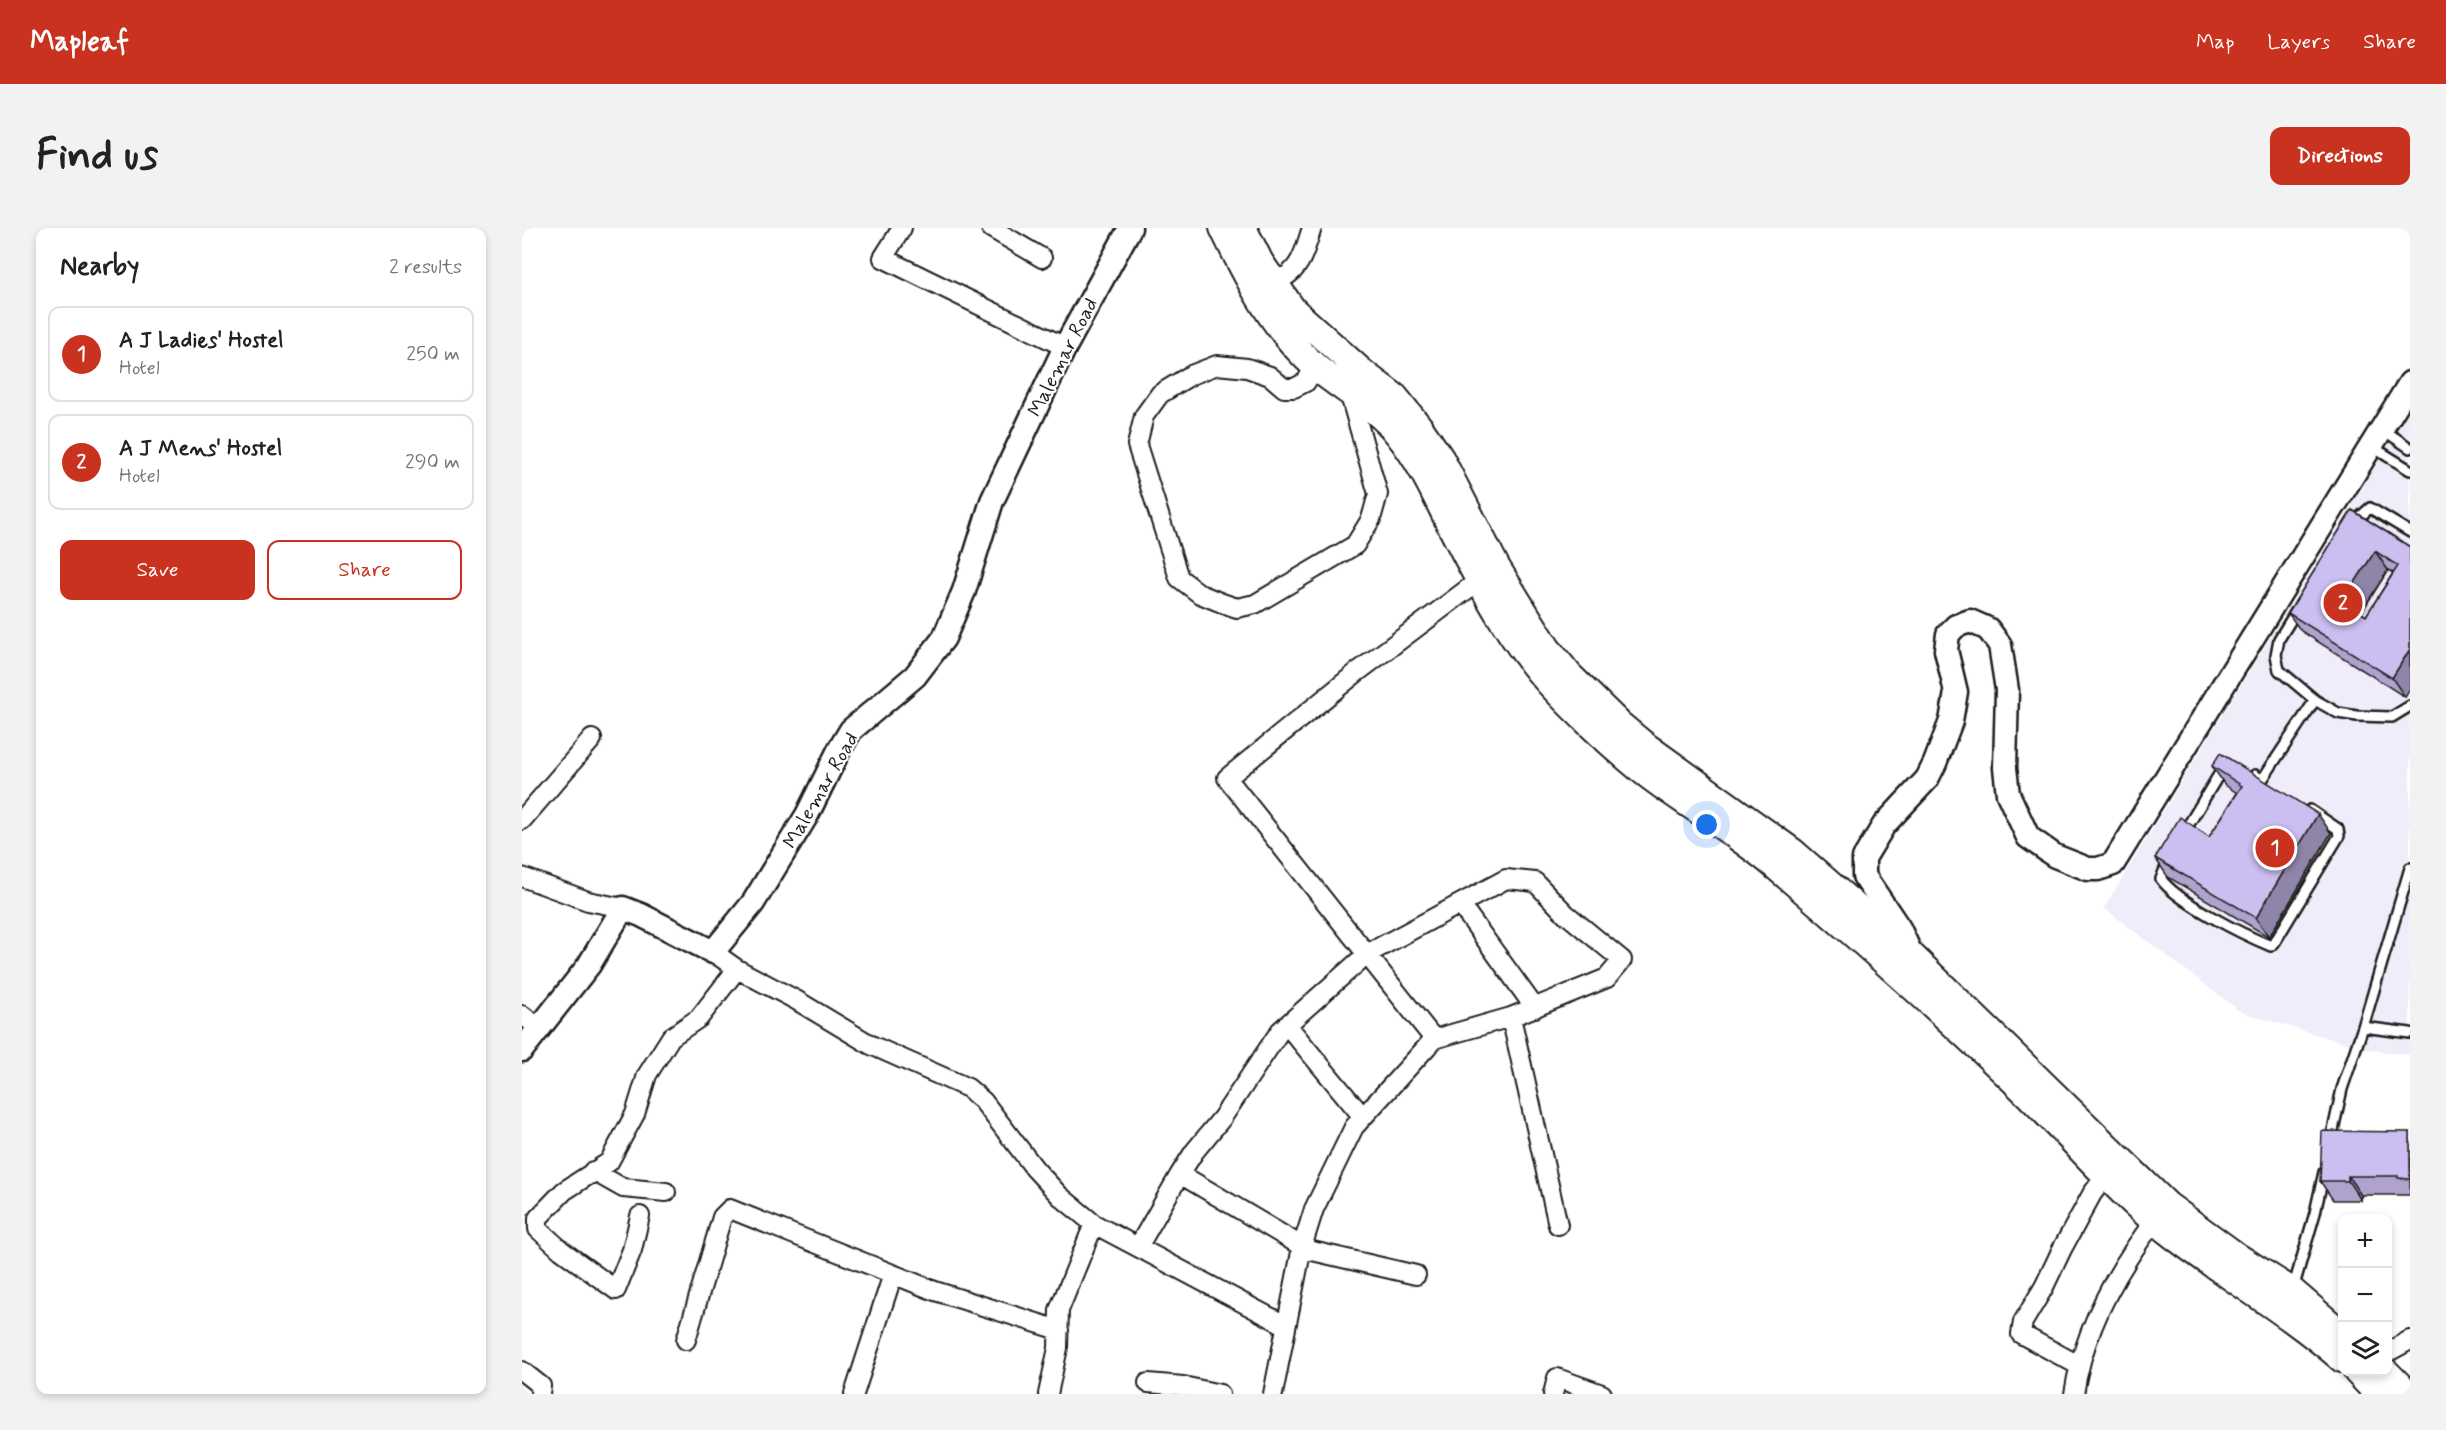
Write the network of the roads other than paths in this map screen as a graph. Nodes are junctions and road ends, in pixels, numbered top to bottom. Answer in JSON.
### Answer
{"nodes":[{"id":1,"x":902,"y":228,"type":"edge"},
{"id":2,"x":991,"y":228,"type":"edge"},
{"id":3,"x":1130,"y":228,"type":"edge"},
{"id":4,"x":1222,"y":228,"type":"edge"},
{"id":5,"x":1243,"y":228,"type":"edge"},
{"id":6,"x":1312,"y":228,"type":"edge"},
{"id":7,"x":1042,"y":258,"type":"dead end"},
{"id":8,"x":1268,"y":274,"type":"junction"},
{"id":9,"x":1065,"y":347,"type":"junction"},
{"id":10,"x":1315,"y":366,"type":"junction"},
{"id":11,"x":2410,"y":383,"type":"edge"},
{"id":12,"x":1349,"y":392,"type":"junction"},
{"id":13,"x":2376,"y":437,"type":"junction"},
{"id":14,"x":2410,"y":448,"type":"edge"},
{"id":15,"x":2410,"y":470,"type":"edge"},
{"id":16,"x":2348,"y":530,"type":"edge"},
{"id":17,"x":2410,"y":532,"type":"edge"},
{"id":18,"x":1488,"y":574,"type":"junction"},
{"id":19,"x":2304,"y":600,"type":"edge"},
{"id":20,"x":2315,"y":700,"type":"junction"},
{"id":21,"x":2410,"y":706,"type":"edge"},
{"id":22,"x":592,"y":739,"type":"dead end"},
{"id":23,"x":2262,"y":780,"type":"junction"},
{"id":24,"x":2272,"y":786,"type":"edge"},
{"id":25,"x":2300,"y":803,"type":"edge"},
{"id":26,"x":522,"y":820,"type":"edge"},
{"id":27,"x":2178,"y":842,"type":"edge"},
{"id":28,"x":2173,"y":852,"type":"edge"},
{"id":29,"x":2410,"y":868,"type":"edge"},
{"id":30,"x":522,"y":877,"type":"edge"},
{"id":31,"x":1460,"y":904,"type":"junction"},
{"id":32,"x":623,"y":908,"type":"junction"},
{"id":33,"x":1846,"y":911,"type":"junction"},
{"id":34,"x":713,"y":952,"type":"junction"},
{"id":35,"x":1367,"y":954,"type":"junction"},
{"id":36,"x":1912,"y":956,"type":"junction"},
{"id":37,"x":736,"y":969,"type":"junction"},
{"id":38,"x":1535,"y":1008,"type":"junction"},
{"id":39,"x":1511,"y":1017,"type":"junction"},
{"id":40,"x":531,"y":1022,"type":"edge"},
{"id":41,"x":1287,"y":1025,"type":"junction"},
{"id":42,"x":2363,"y":1027,"type":"junction"},
{"id":43,"x":2410,"y":1033,"type":"edge"},
{"id":44,"x":1434,"y":1039,"type":"junction"},
{"id":45,"x":522,"y":1050,"type":"edge"},
{"id":46,"x":1363,"y":1117,"type":"junction"},
{"id":47,"x":593,"y":1172,"type":"junction"},
{"id":48,"x":1180,"y":1174,"type":"junction"},
{"id":49,"x":2106,"y":1175,"type":"junction"},
{"id":50,"x":666,"y":1192,"type":"dead end"},
{"id":51,"x":2161,"y":1212,"type":"junction"},
{"id":52,"x":640,"y":1216,"type":"dead end"},
{"id":53,"x":538,"y":1218,"type":"junction"},
{"id":54,"x":1094,"y":1224,"type":"junction"},
{"id":55,"x":1558,"y":1225,"type":"dead end"},
{"id":56,"x":522,"y":1235,"type":"edge"},
{"id":57,"x":1138,"y":1247,"type":"junction"},
{"id":58,"x":1302,"y":1247,"type":"junction"},
{"id":59,"x":893,"y":1274,"type":"junction"},
{"id":60,"x":1416,"y":1275,"type":"dead end"},
{"id":61,"x":2292,"y":1291,"type":"junction"},
{"id":62,"x":1285,"y":1324,"type":"junction"},
{"id":63,"x":1059,"y":1330,"type":"junction"},
{"id":64,"x":2338,"y":1330,"type":"edge"},
{"id":65,"x":686,"y":1340,"type":"dead end"},
{"id":66,"x":2410,"y":1340,"type":"edge"},
{"id":67,"x":2392,"y":1350,"type":"edge"},
{"id":68,"x":2338,"y":1355,"type":"edge"},
{"id":69,"x":2078,"y":1365,"type":"junction"},
{"id":70,"x":522,"y":1371,"type":"edge"},
{"id":71,"x":2362,"y":1376,"type":"edge"},
{"id":72,"x":2391,"y":1376,"type":"edge"},
{"id":73,"x":1148,"y":1383,"type":"dead end"},
{"id":74,"x":540,"y":1394,"type":"edge"},
{"id":75,"x":854,"y":1394,"type":"edge"},
{"id":76,"x":1048,"y":1394,"type":"edge"},
{"id":77,"x":1220,"y":1394,"type":"edge"},
{"id":78,"x":1274,"y":1394,"type":"edge"},
{"id":79,"x":1553,"y":1394,"type":"edge"},
{"id":80,"x":1602,"y":1394,"type":"edge"},
{"id":81,"x":2074,"y":1394,"type":"edge"},
{"id":82,"x":2378,"y":1394,"type":"edge"},
{"id":83,"x":2408,"y":1394,"type":"edge"}],
"edges":[{"from":1,"to":9,"type":"street"},
{"from":2,"to":7,"type":"street"},
{"from":3,"to":9,"type":"street","name":"Malemar Road"},
{"from":4,"to":10,"type":"main road"},
{"from":5,"to":8,"type":"main road"},
{"from":6,"to":8,"type":"street"},
{"from":8,"to":18,"type":"main road"},
{"from":9,"to":34,"type":"street","name":"Malemar Road"},
{"from":10,"to":12,"type":"main road"},
{"from":10,"to":12,"type":"street"},
{"from":11,"to":13,"type":"street"},
{"from":12,"to":18,"type":"main road"},
{"from":13,"to":14,"type":"lane"},
{"from":13,"to":15,"type":"lane"},
{"from":13,"to":36,"type":"street"},
{"from":16,"to":17,"type":"lane"},
{"from":18,"to":33,"type":"main road"},
{"from":18,"to":35,"type":"street"},
{"from":19,"to":20,"type":"lane"},
{"from":20,"to":21,"type":"lane"},
{"from":20,"to":23,"type":"lane"},
{"from":22,"to":26,"type":"street"},
{"from":23,"to":24,"type":"lane"},
{"from":23,"to":27,"type":"lane"},
{"from":25,"to":28,"type":"lane"},
{"from":29,"to":42,"type":"lane"},
{"from":30,"to":32,"type":"street"},
{"from":31,"to":35,"type":"street"},
{"from":31,"to":38,"type":"street"},
{"from":31,"to":38,"type":"street"},
{"from":32,"to":34,"type":"street"},
{"from":32,"to":40,"type":"street"},
{"from":33,"to":36,"type":"main road"},
{"from":33,"to":49,"type":"main road"},
{"from":34,"to":37,"type":"street"},
{"from":35,"to":41,"type":"street"},
{"from":35,"to":44,"type":"street"},
{"from":36,"to":51,"type":"main road"},
{"from":37,"to":47,"type":"street"},
{"from":37,"to":54,"type":"street"},
{"from":38,"to":39,"type":"street"},
{"from":39,"to":44,"type":"street"},
{"from":39,"to":55,"type":"street"},
{"from":40,"to":45,"type":"street"},
{"from":41,"to":46,"type":"street"},
{"from":41,"to":48,"type":"street"},
{"from":42,"to":43,"type":"lane"},
{"from":42,"to":61,"type":"lane"},
{"from":44,"to":46,"type":"street"},
{"from":46,"to":58,"type":"street"},
{"from":47,"to":50,"type":"street"},
{"from":47,"to":53,"type":"street"},
{"from":48,"to":57,"type":"street"},
{"from":48,"to":58,"type":"street"},
{"from":49,"to":51,"type":"main road"},
{"from":49,"to":69,"type":"street"},
{"from":51,"to":61,"type":"main road"},
{"from":51,"to":68,"type":"main road"},
{"from":51,"to":69,"type":"street"},
{"from":52,"to":53,"type":"street"},
{"from":53,"to":56,"type":"street"},
{"from":54,"to":57,"type":"street"},
{"from":54,"to":63,"type":"street"},
{"from":57,"to":62,"type":"street"},
{"from":58,"to":60,"type":"street"},
{"from":58,"to":62,"type":"street"},
{"from":59,"to":63,"type":"street"},
{"from":59,"to":65,"type":"street"},
{"from":59,"to":75,"type":"street"},
{"from":61,"to":64,"type":"main road"},
{"from":62,"to":78,"type":"street"},
{"from":63,"to":76,"type":"street"},
{"from":66,"to":67,"type":"street"},
{"from":69,"to":81,"type":"street"},
{"from":70,"to":74,"type":"street"},
{"from":71,"to":82,"type":"main road"},
{"from":72,"to":83,"type":"main road"},
{"from":73,"to":77,"type":"street"},
{"from":79,"to":80,"type":"street"}]}
